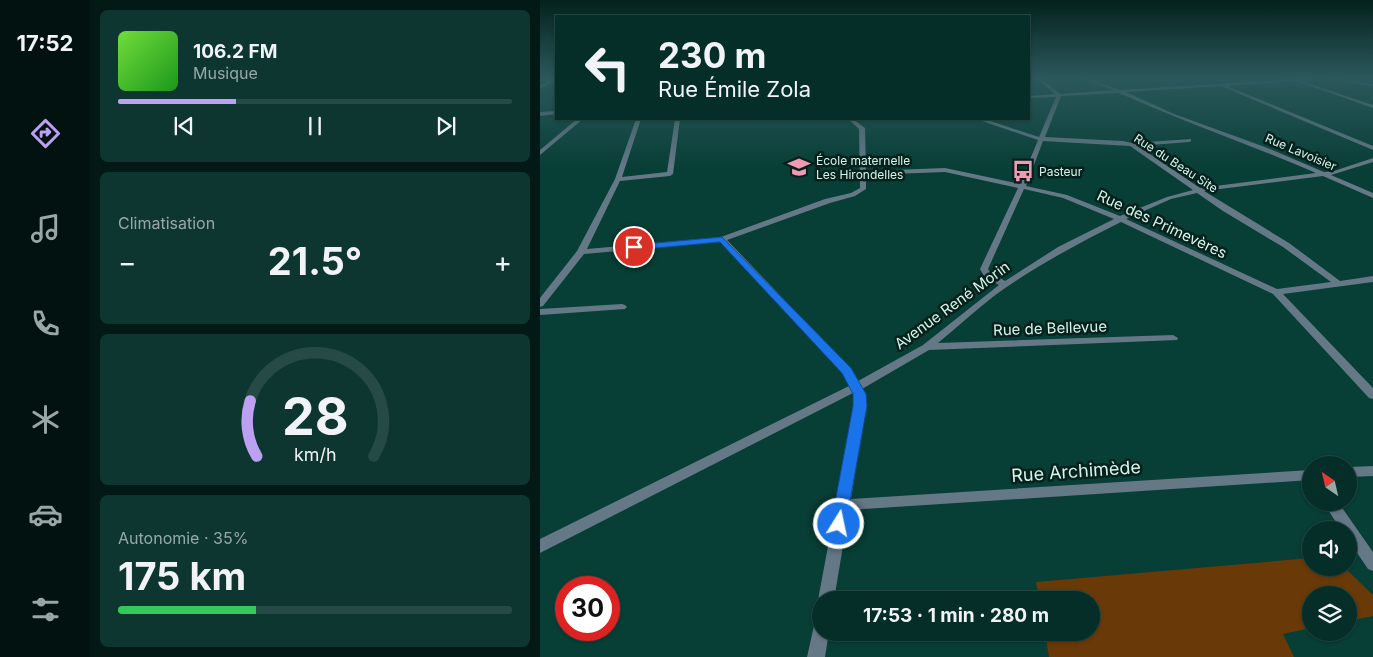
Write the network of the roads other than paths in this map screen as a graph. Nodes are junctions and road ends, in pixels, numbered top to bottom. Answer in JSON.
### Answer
{"nodes":[{"id":1,"x":1054,"y":108,"type":"edge"},
{"id":2,"x":1156,"y":108,"type":"edge"},
{"id":3,"x":1281,"y":108,"type":"edge"},
{"id":4,"x":555,"y":113,"type":"edge"},
{"id":5,"x":540,"y":114,"type":"edge"},
{"id":6,"x":579,"y":120,"type":"edge"},
{"id":7,"x":638,"y":120,"type":"edge"},
{"id":8,"x":678,"y":120,"type":"edge"},
{"id":9,"x":851,"y":120,"type":"edge"},
{"id":10,"x":983,"y":120,"type":"edge"},
{"id":11,"x":1041,"y":139,"type":"junction"},
{"id":12,"x":1189,"y":140,"type":"dead end"},
{"id":13,"x":1132,"y":145,"type":"junction"},
{"id":14,"x":1373,"y":148,"type":"edge"},
{"id":15,"x":540,"y":153,"type":"edge"},
{"id":16,"x":1373,"y":160,"type":"edge"},
{"id":17,"x":864,"y":172,"type":"junction"},
{"id":18,"x":1323,"y":174,"type":"junction"},
{"id":19,"x":618,"y":180,"type":"junction"},
{"id":20,"x":1022,"y":187,"type":"junction"},
{"id":21,"x":1197,"y":190,"type":"junction"},
{"id":22,"x":1373,"y":196,"type":"edge"},
{"id":23,"x":1120,"y":219,"type":"junction"},
{"id":24,"x":722,"y":239,"type":"junction"},
{"id":25,"x":581,"y":252,"type":"junction"},
{"id":26,"x":1373,"y":279,"type":"edge"},
{"id":27,"x":1339,"y":284,"type":"junction"},
{"id":28,"x":1005,"y":285,"type":"junction"},
{"id":29,"x":1276,"y":292,"type":"junction"},
{"id":30,"x":540,"y":304,"type":"edge"},
{"id":31,"x":622,"y":307,"type":"dead end"},
{"id":32,"x":540,"y":312,"type":"edge"},
{"id":33,"x":1173,"y":338,"type":"dead end"},
{"id":34,"x":927,"y":347,"type":"junction"},
{"id":35,"x":855,"y":388,"type":"junction"},
{"id":36,"x":1373,"y":395,"type":"edge"},
{"id":37,"x":1373,"y":471,"type":"edge"},
{"id":38,"x":1358,"y":472,"type":"edge"},
{"id":39,"x":1302,"y":476,"type":"edge"},
{"id":40,"x":842,"y":505,"type":"junction"},
{"id":41,"x":1336,"y":511,"type":"edge"},
{"id":42,"x":540,"y":546,"type":"edge"},
{"id":43,"x":1373,"y":564,"type":"edge"},
{"id":44,"x":828,"y":591,"type":"edge"},
{"id":45,"x":819,"y":641,"type":"edge"},
{"id":46,"x":816,"y":657,"type":"edge"}],
"edges":[{"from":1,"to":11,"type":"street"},
{"from":2,"to":18,"type":"street","name":"Rue Lavoisier"},
{"from":3,"to":14,"type":"street"},
{"from":4,"to":5,"type":"street"},
{"from":6,"to":15,"type":"street"},
{"from":7,"to":19,"type":"street"},
{"from":8,"to":19,"type":"street"},
{"from":9,"to":17,"type":"street"},
{"from":10,"to":11,"type":"street","name":"Rue du Beau Site"},
{"from":11,"to":13,"type":"street","name":"Rue du Beau Site"},
{"from":11,"to":20,"type":"street"},
{"from":12,"to":13,"type":"street"},
{"from":13,"to":21,"type":"street","name":"Rue du Beau Site"},
{"from":16,"to":18,"type":"street","name":"Avenue René Morin"},
{"from":17,"to":20,"type":"street","name":"Rue des Primevères"},
{"from":17,"to":24,"type":"street"},
{"from":18,"to":21,"type":"street","name":"Avenue René Morin"},
{"from":18,"to":22,"type":"street","name":"Rue Lavoisier"},
{"from":19,"to":25,"type":"street"},
{"from":20,"to":23,"type":"street","name":"Rue des Primevères"},
{"from":20,"to":28,"type":"street"},
{"from":21,"to":23,"type":"street","name":"Avenue René Morin"},
{"from":21,"to":27,"type":"street","name":"Rue du Beau Site"},
{"from":23,"to":28,"type":"street","name":"Avenue René Morin"},
{"from":23,"to":29,"type":"street","name":"Rue des Primevères"},
{"from":24,"to":25,"type":"street"},
{"from":24,"to":35,"type":"street"},
{"from":25,"to":30,"type":"street"},
{"from":26,"to":27,"type":"street"},
{"from":27,"to":29,"type":"street"},
{"from":28,"to":34,"type":"street","name":"Avenue René Morin"},
{"from":29,"to":36,"type":"street","name":"Rue des Primevères"},
{"from":31,"to":32,"type":"street"},
{"from":33,"to":34,"type":"street","name":"Rue de Bellevue"},
{"from":34,"to":35,"type":"street","name":"Avenue René Morin"},
{"from":35,"to":40,"type":"street"},
{"from":35,"to":42,"type":"street","name":"Avenue René Morin"},
{"from":37,"to":38,"type":"street"},
{"from":39,"to":40,"type":"street","name":"Rue Archimède"},
{"from":40,"to":44,"type":"street"},
{"from":41,"to":43,"type":"street"},
{"from":45,"to":46,"type":"street"}]}
